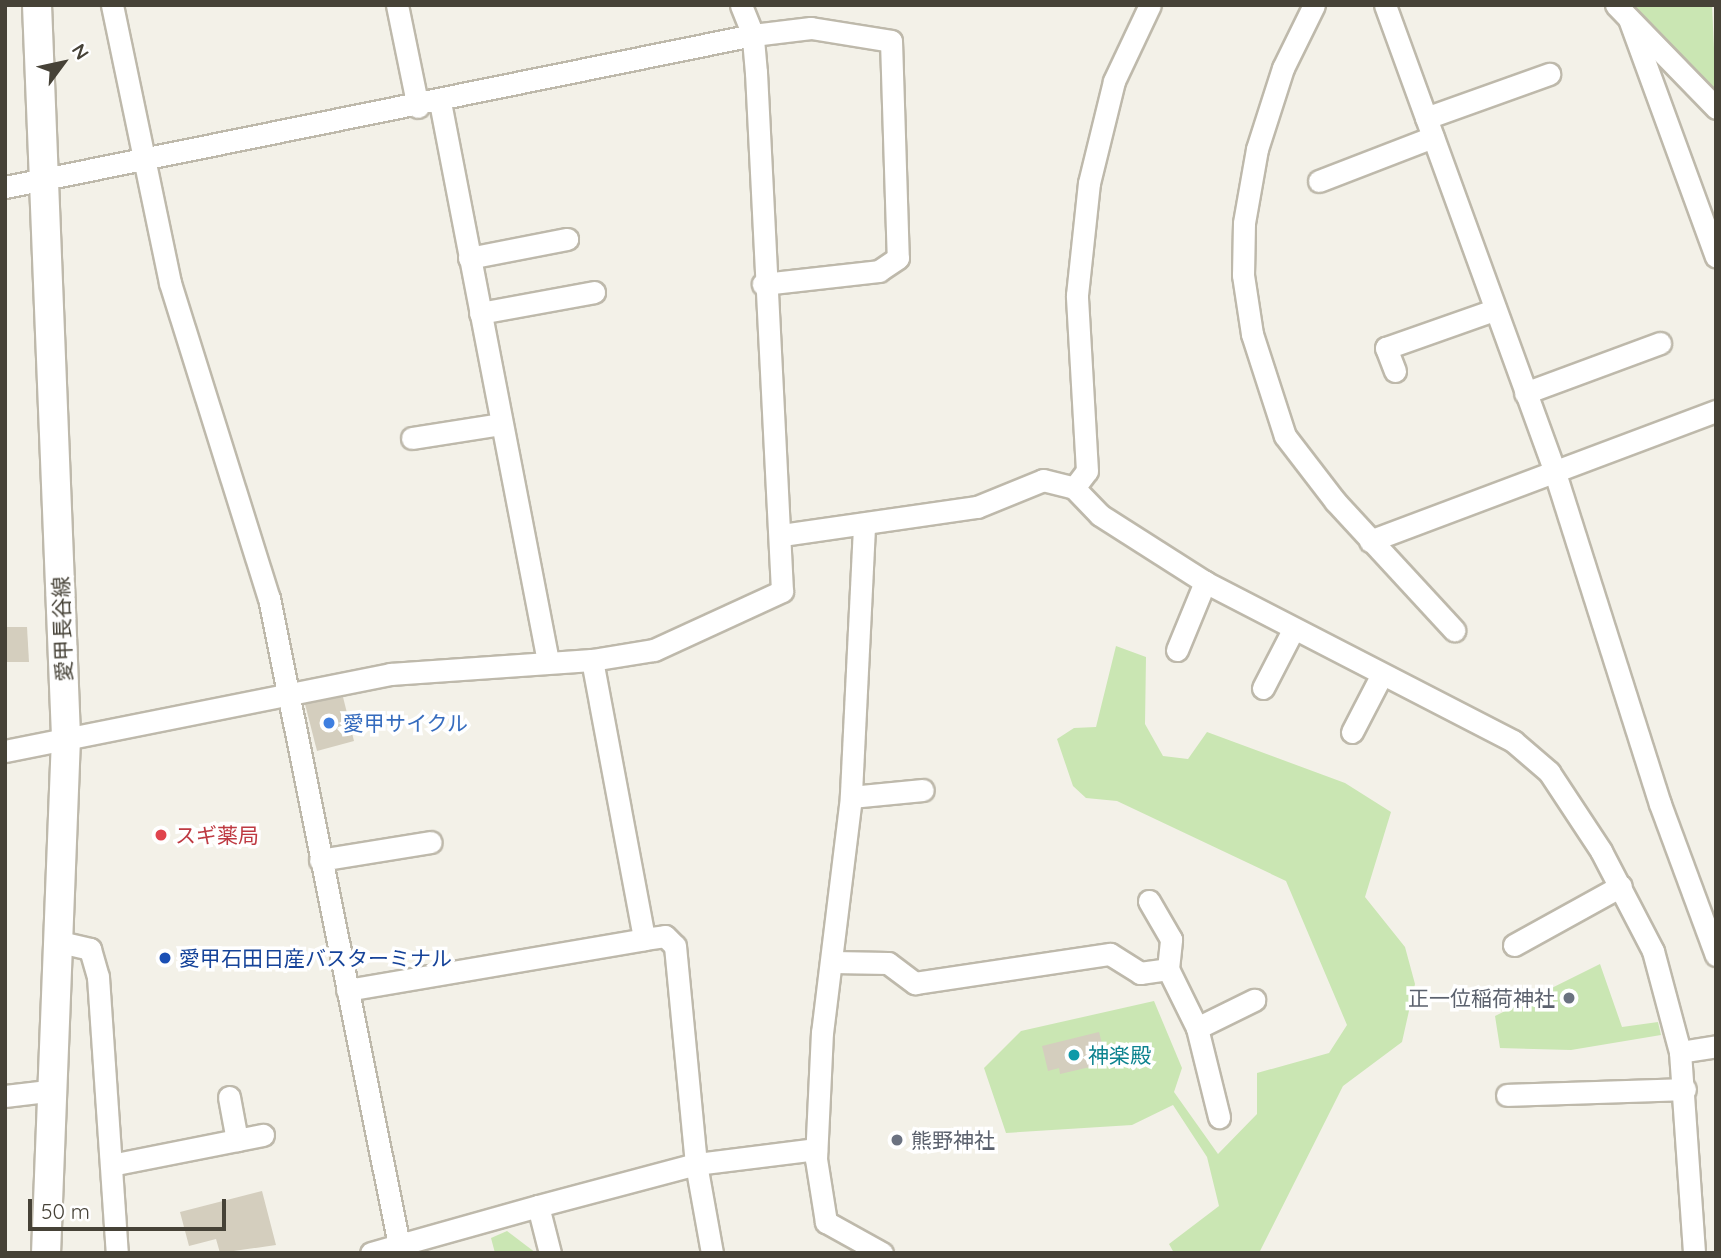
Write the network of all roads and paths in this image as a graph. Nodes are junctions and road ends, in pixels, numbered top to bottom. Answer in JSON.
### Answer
{"nodes":[{"id":1,"x":37,"y":5,"type":"edge"},
{"id":2,"x":112,"y":5,"type":"edge"},
{"id":3,"x":397,"y":5,"type":"edge"},
{"id":4,"x":741,"y":5,"type":"edge"},
{"id":5,"x":1150,"y":5,"type":"edge"},
{"id":6,"x":1314,"y":5,"type":"edge"},
{"id":7,"x":1385,"y":5,"type":"edge"},
{"id":8,"x":1623,"y":12,"type":"edge"},
{"id":9,"x":752,"y":35,"type":"junction"},
{"id":10,"x":1549,"y":74,"type":"dead end"},
{"id":11,"x":440,"y":102,"type":"junction"},
{"id":12,"x":418,"y":107,"type":"junction"},
{"id":13,"x":1716,"y":108,"type":"edge"},
{"id":14,"x":1430,"y":128,"type":"junction"},
{"id":15,"x":145,"y":159,"type":"junction"},
{"id":16,"x":44,"y":178,"type":"junction"},
{"id":17,"x":1319,"y":181,"type":"dead end"},
{"id":18,"x":5,"y":187,"type":"edge"},
{"id":19,"x":556,"y":237,"type":"dead end"},
{"id":20,"x":1716,"y":257,"type":"edge"},
{"id":21,"x":470,"y":258,"type":"junction"},
{"id":22,"x":763,"y":284,"type":"junction"},
{"id":23,"x":594,"y":292,"type":"dead end"},
{"id":24,"x":1494,"y":310,"type":"junction"},
{"id":25,"x":480,"y":313,"type":"junction"},
{"id":26,"x":1660,"y":343,"type":"dead end"},
{"id":27,"x":1395,"y":371,"type":"dead end"},
{"id":28,"x":1525,"y":393,"type":"junction"},
{"id":29,"x":1716,"y":411,"type":"edge"},
{"id":30,"x":501,"y":424,"type":"junction"},
{"id":31,"x":412,"y":438,"type":"dead end"},
{"id":32,"x":1555,"y":473,"type":"junction"},
{"id":33,"x":1074,"y":488,"type":"junction"},
{"id":34,"x":864,"y":527,"type":"junction"},
{"id":35,"x":782,"y":535,"type":"junction"},
{"id":36,"x":1370,"y":541,"type":"junction"},
{"id":37,"x":1205,"y":582,"type":"junction"},
{"id":38,"x":1293,"y":630,"type":"junction"},
{"id":39,"x":1454,"y":630,"type":"dead end"},
{"id":40,"x":1177,"y":650,"type":"dead end"},
{"id":41,"x":592,"y":660,"type":"junction"},
{"id":42,"x":548,"y":661,"type":"junction"},
{"id":43,"x":1381,"y":676,"type":"junction"},
{"id":44,"x":1263,"y":688,"type":"dead end"},
{"id":45,"x":285,"y":693,"type":"junction"},
{"id":46,"x":1352,"y":733,"type":"dead end"},
{"id":47,"x":66,"y":738,"type":"junction"},
{"id":48,"x":5,"y":751,"type":"edge"},
{"id":49,"x":923,"y":790,"type":"dead end"},
{"id":50,"x":851,"y":797,"type":"junction"},
{"id":51,"x":431,"y":842,"type":"dead end"},
{"id":52,"x":320,"y":860,"type":"junction"},
{"id":53,"x":1621,"y":886,"type":"junction"},
{"id":54,"x":1149,"y":901,"type":"dead end"},
{"id":55,"x":644,"y":939,"type":"junction"},
{"id":56,"x":60,"y":942,"type":"junction"},
{"id":57,"x":1514,"y":945,"type":"dead end"},
{"id":58,"x":1716,"y":956,"type":"edge"},
{"id":59,"x":833,"y":962,"type":"junction"},
{"id":60,"x":1168,"y":969,"type":"junction"},
{"id":61,"x":347,"y":990,"type":"junction"},
{"id":62,"x":1254,"y":1000,"type":"dead end"},
{"id":63,"x":1197,"y":1028,"type":"junction"},
{"id":64,"x":1716,"y":1046,"type":"edge"},
{"id":65,"x":1680,"y":1052,"type":"junction"},
{"id":66,"x":55,"y":1090,"type":"junction"},
{"id":67,"x":1685,"y":1090,"type":"junction"},
{"id":68,"x":1507,"y":1095,"type":"dead end"},
{"id":69,"x":5,"y":1096,"type":"edge"},
{"id":70,"x":229,"y":1097,"type":"dead end"},
{"id":71,"x":1219,"y":1117,"type":"dead end"},
{"id":72,"x":263,"y":1135,"type":"dead end"},
{"id":73,"x":237,"y":1140,"type":"junction"},
{"id":74,"x":816,"y":1149,"type":"junction"},
{"id":75,"x":696,"y":1164,"type":"junction"},
{"id":76,"x":111,"y":1165,"type":"junction"},
{"id":77,"x":538,"y":1206,"type":"junction"},
{"id":78,"x":399,"y":1245,"type":"junction"},
{"id":79,"x":47,"y":1253,"type":"edge"},
{"id":80,"x":117,"y":1253,"type":"edge"},
{"id":81,"x":371,"y":1253,"type":"edge"},
{"id":82,"x":550,"y":1253,"type":"edge"},
{"id":83,"x":712,"y":1253,"type":"edge"},
{"id":84,"x":881,"y":1253,"type":"edge"},
{"id":85,"x":1694,"y":1253,"type":"edge"}],
"edges":[{"from":1,"to":16,"type":"street","name":"愛甲長谷線"},
{"from":2,"to":15,"type":"street"},
{"from":3,"to":12,"type":"street"},
{"from":4,"to":9,"type":"street"},
{"from":5,"to":33,"type":"street"},
{"from":6,"to":36,"type":"street"},
{"from":7,"to":14,"type":"street"},
{"from":8,"to":13,"type":"street"},
{"from":8,"to":20,"type":"street"},
{"from":9,"to":11,"type":"street"},
{"from":9,"to":22,"type":"street"},
{"from":9,"to":22,"type":"street"},
{"from":10,"to":14,"type":"street"},
{"from":11,"to":12,"type":"street"},
{"from":11,"to":21,"type":"street"},
{"from":12,"to":15,"type":"street"},
{"from":14,"to":17,"type":"street"},
{"from":14,"to":24,"type":"street"},
{"from":15,"to":16,"type":"street"},
{"from":15,"to":45,"type":"street"},
{"from":16,"to":18,"type":"street"},
{"from":16,"to":47,"type":"street","name":"愛甲長谷線"},
{"from":19,"to":21,"type":"street"},
{"from":21,"to":25,"type":"street"},
{"from":22,"to":35,"type":"street"},
{"from":23,"to":25,"type":"street"},
{"from":24,"to":27,"type":"street"},
{"from":24,"to":28,"type":"street"},
{"from":25,"to":30,"type":"street"},
{"from":26,"to":28,"type":"street"},
{"from":28,"to":32,"type":"street"},
{"from":29,"to":32,"type":"street"},
{"from":30,"to":31,"type":"street"},
{"from":30,"to":42,"type":"street"},
{"from":32,"to":36,"type":"street"},
{"from":32,"to":58,"type":"street"},
{"from":33,"to":34,"type":"street"},
{"from":33,"to":37,"type":"street"},
{"from":34,"to":35,"type":"street"},
{"from":34,"to":50,"type":"street"},
{"from":35,"to":41,"type":"street"},
{"from":36,"to":39,"type":"street"},
{"from":37,"to":38,"type":"street"},
{"from":37,"to":40,"type":"street"},
{"from":38,"to":43,"type":"street"},
{"from":38,"to":44,"type":"street"},
{"from":41,"to":42,"type":"street"},
{"from":41,"to":55,"type":"street"},
{"from":42,"to":45,"type":"street"},
{"from":43,"to":46,"type":"street"},
{"from":43,"to":53,"type":"street"},
{"from":45,"to":47,"type":"street"},
{"from":45,"to":52,"type":"street"},
{"from":47,"to":48,"type":"street"},
{"from":47,"to":56,"type":"street","name":"愛甲長谷線"},
{"from":49,"to":50,"type":"street"},
{"from":50,"to":59,"type":"street"},
{"from":51,"to":52,"type":"street"},
{"from":52,"to":61,"type":"street"},
{"from":53,"to":57,"type":"street"},
{"from":53,"to":65,"type":"street"},
{"from":54,"to":60,"type":"street"},
{"from":55,"to":61,"type":"street"},
{"from":55,"to":75,"type":"street"},
{"from":56,"to":66,"type":"street","name":"愛甲長谷線"},
{"from":56,"to":76,"type":"street"},
{"from":59,"to":60,"type":"street"},
{"from":59,"to":74,"type":"street"},
{"from":60,"to":63,"type":"street"},
{"from":61,"to":78,"type":"street"},
{"from":62,"to":63,"type":"street"},
{"from":63,"to":71,"type":"street"},
{"from":64,"to":65,"type":"street"},
{"from":65,"to":67,"type":"street"},
{"from":66,"to":69,"type":"street"},
{"from":66,"to":79,"type":"street","name":"愛甲長谷線"},
{"from":67,"to":68,"type":"street"},
{"from":67,"to":85,"type":"street"},
{"from":70,"to":73,"type":"street"},
{"from":72,"to":73,"type":"street"},
{"from":73,"to":76,"type":"street"},
{"from":74,"to":75,"type":"street"},
{"from":74,"to":84,"type":"street"},
{"from":75,"to":77,"type":"street"},
{"from":75,"to":83,"type":"street"},
{"from":76,"to":80,"type":"street"},
{"from":77,"to":78,"type":"street"},
{"from":77,"to":82,"type":"street"},
{"from":78,"to":81,"type":"street"}]}
